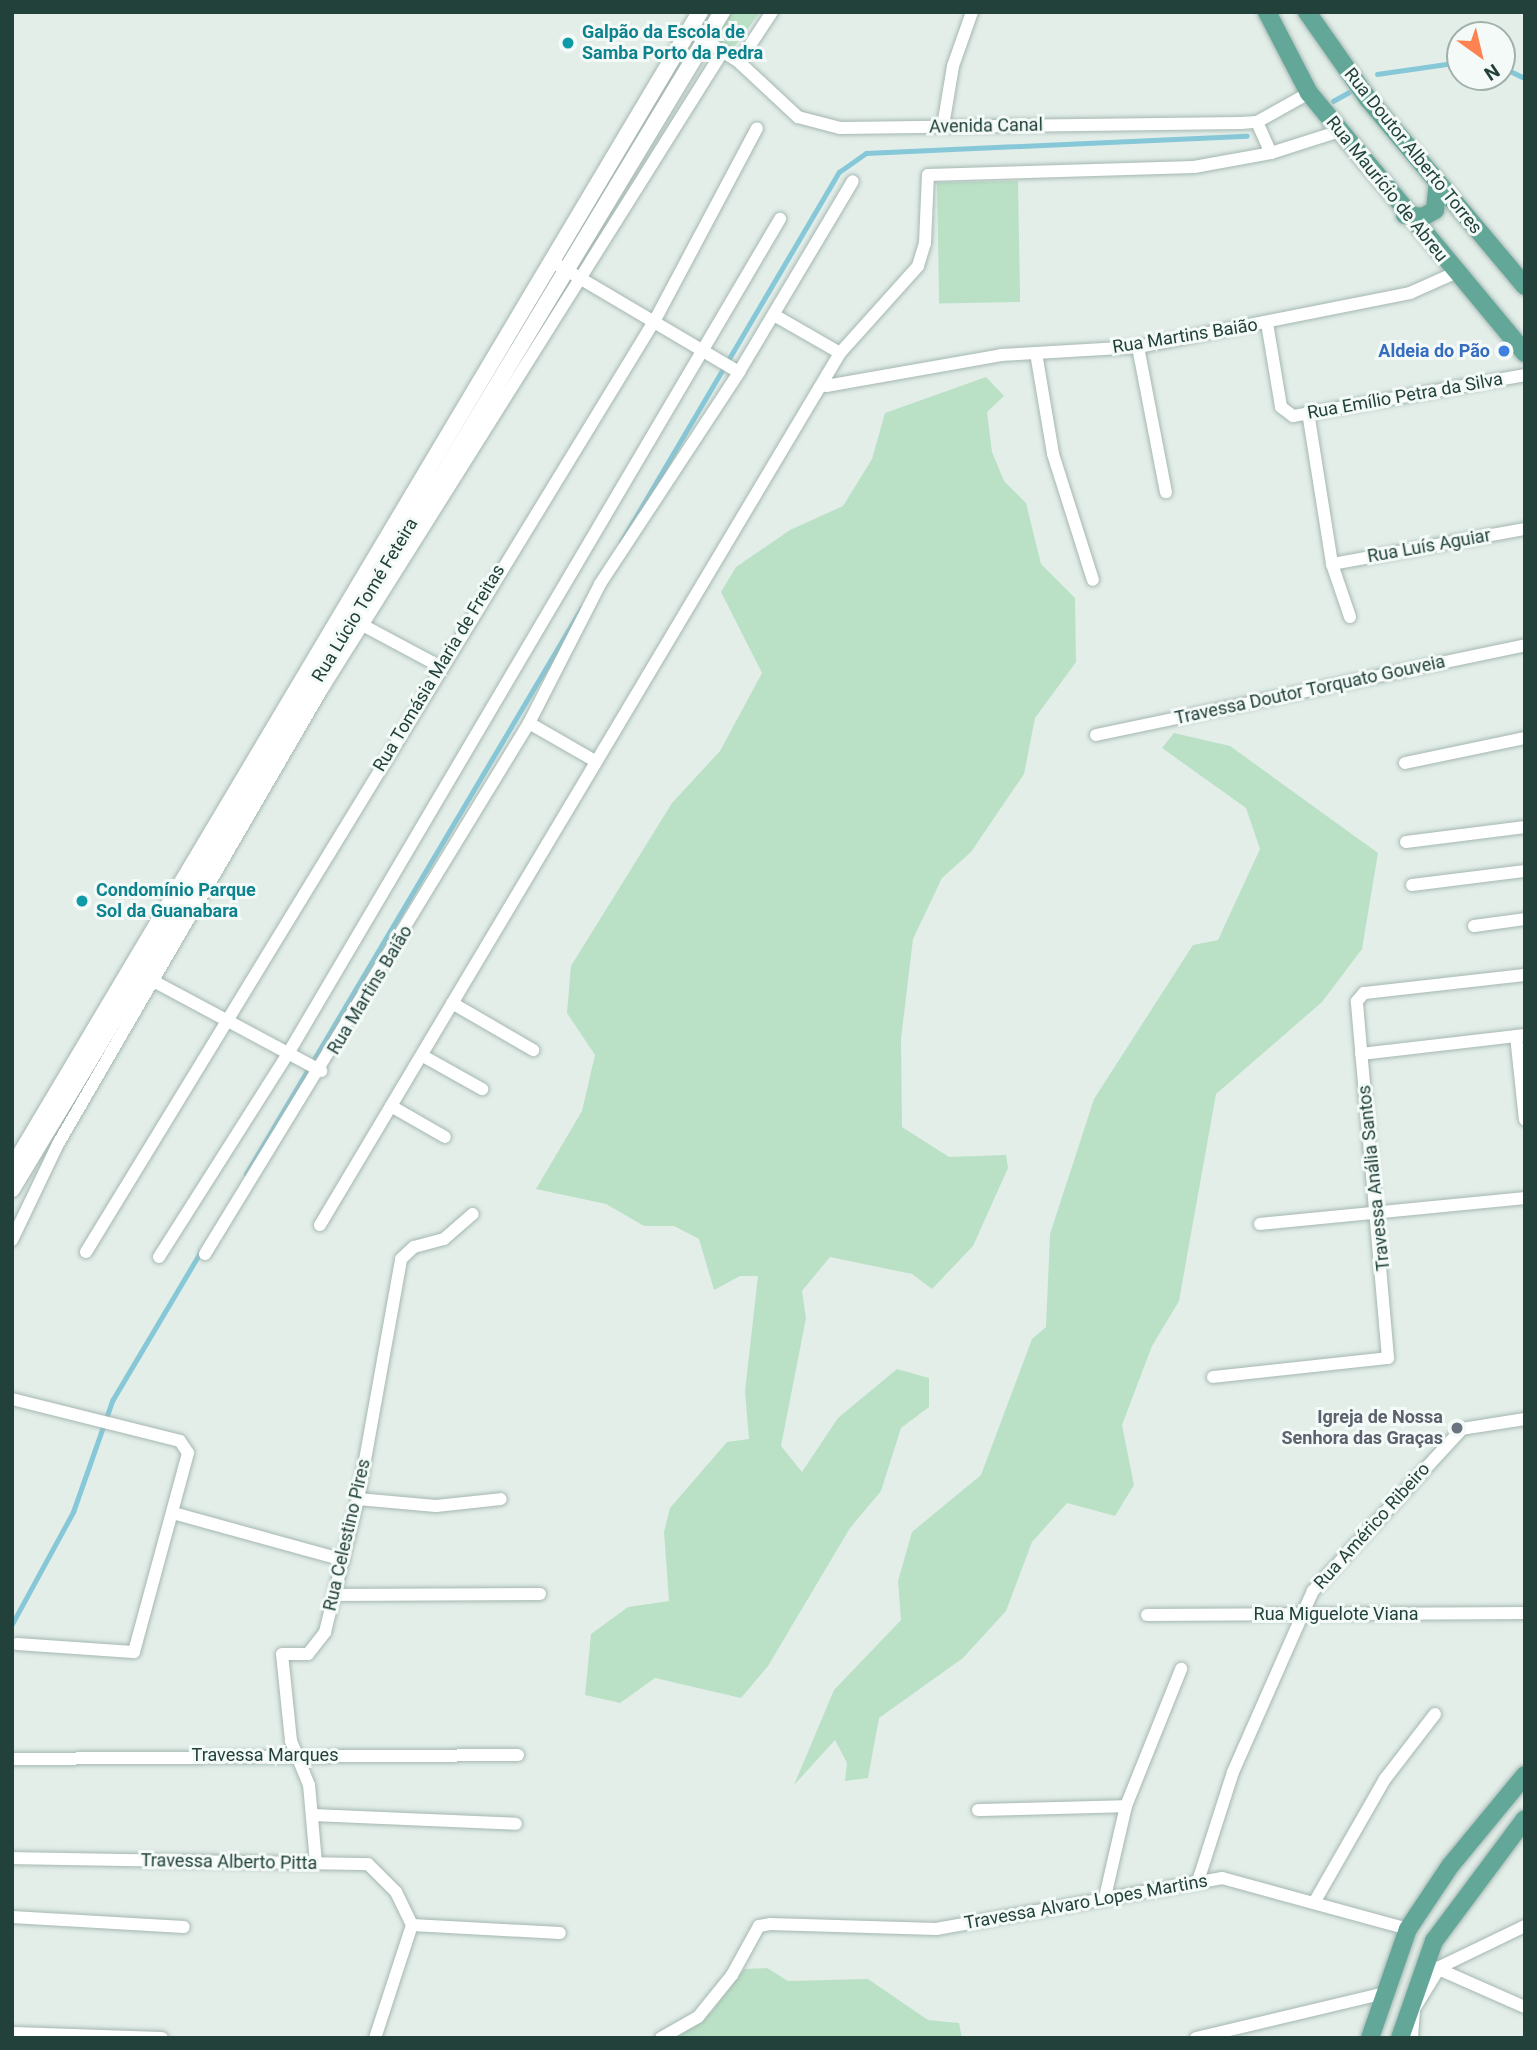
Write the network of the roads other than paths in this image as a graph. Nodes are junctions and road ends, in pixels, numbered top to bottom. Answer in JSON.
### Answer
{"nodes":[{"id":1,"x":700,"y":12,"type":"edge"},
{"id":2,"x":722,"y":12,"type":"edge"},
{"id":3,"x":772,"y":12,"type":"edge"},
{"id":4,"x":972,"y":12,"type":"edge"},
{"id":5,"x":1267,"y":12,"type":"edge"},
{"id":6,"x":1307,"y":12,"type":"edge"},
{"id":7,"x":689,"y":30,"type":"junction"},
{"id":8,"x":705,"y":40,"type":"junction"},
{"id":9,"x":723,"y":51,"type":"junction"},
{"id":10,"x":739,"y":62,"type":"junction"},
{"id":11,"x":1309,"y":93,"type":"junction"},
{"id":12,"x":1257,"y":122,"type":"junction"},
{"id":13,"x":943,"y":126,"type":"junction"},
{"id":14,"x":757,"y":128,"type":"dead end"},
{"id":15,"x":1340,"y":131,"type":"junction"},
{"id":16,"x":1271,"y":153,"type":"junction"},
{"id":17,"x":853,"y":181,"type":"dead end"},
{"id":18,"x":1438,"y":183,"type":"junction"},
{"id":19,"x":1405,"y":215,"type":"junction"},
{"id":20,"x":780,"y":219,"type":"dead end"},
{"id":21,"x":558,"y":265,"type":"junction"},
{"id":22,"x":1455,"y":273,"type":"junction"},
{"id":23,"x":583,"y":279,"type":"junction"},
{"id":24,"x":1525,"y":286,"type":"edge"},
{"id":25,"x":774,"y":315,"type":"junction"},
{"id":26,"x":655,"y":320,"type":"junction"},
{"id":27,"x":1267,"y":323,"type":"junction"},
{"id":28,"x":1138,"y":347,"type":"junction"},
{"id":29,"x":709,"y":352,"type":"junction"},
{"id":30,"x":840,"y":353,"type":"junction"},
{"id":31,"x":1036,"y":353,"type":"junction"},
{"id":32,"x":1525,"y":353,"type":"edge"},
{"id":33,"x":739,"y":372,"type":"junction"},
{"id":34,"x":1525,"y":375,"type":"edge"},
{"id":35,"x":826,"y":386,"type":"junction"},
{"id":36,"x":1308,"y":412,"type":"junction"},
{"id":37,"x":1166,"y":492,"type":"dead end"},
{"id":38,"x":1525,"y":529,"type":"edge"},
{"id":39,"x":1332,"y":564,"type":"junction"},
{"id":40,"x":1093,"y":580,"type":"dead end"},
{"id":41,"x":1350,"y":617,"type":"dead end"},
{"id":42,"x":352,"y":620,"type":"junction"},
{"id":43,"x":1525,"y":645,"type":"edge"},
{"id":44,"x":439,"y":666,"type":"junction"},
{"id":45,"x":529,"y":723,"type":"junction"},
{"id":46,"x":1096,"y":735,"type":"dead end"},
{"id":47,"x":1525,"y":738,"type":"edge"},
{"id":48,"x":595,"y":761,"type":"junction"},
{"id":49,"x":1405,"y":763,"type":"dead end"},
{"id":50,"x":1525,"y":827,"type":"edge"},
{"id":51,"x":1406,"y":842,"type":"dead end"},
{"id":52,"x":1525,"y":871,"type":"edge"},
{"id":53,"x":1412,"y":885,"type":"dead end"},
{"id":54,"x":1525,"y":919,"type":"edge"},
{"id":55,"x":1474,"y":926,"type":"dead end"},
{"id":56,"x":142,"y":975,"type":"junction"},
{"id":57,"x":1525,"y":975,"type":"edge"},
{"id":58,"x":452,"y":1003,"type":"junction"},
{"id":59,"x":228,"y":1020,"type":"junction"},
{"id":60,"x":1521,"y":1036,"type":"edge"},
{"id":61,"x":533,"y":1050,"type":"dead end"},
{"id":62,"x":1361,"y":1054,"type":"junction"},
{"id":63,"x":423,"y":1056,"type":"junction"},
{"id":64,"x":289,"y":1059,"type":"junction"},
{"id":65,"x":316,"y":1070,"type":"junction"},
{"id":66,"x":482,"y":1089,"type":"dead end"},
{"id":67,"x":391,"y":1106,"type":"junction"},
{"id":68,"x":1525,"y":1120,"type":"edge"},
{"id":69,"x":445,"y":1137,"type":"dead end"},
{"id":70,"x":12,"y":1168,"type":"edge"},
{"id":71,"x":12,"y":1189,"type":"edge"},
{"id":72,"x":1525,"y":1198,"type":"edge"},
{"id":73,"x":1380,"y":1213,"type":"junction"},
{"id":74,"x":473,"y":1214,"type":"dead end"},
{"id":75,"x":1259,"y":1224,"type":"dead end"},
{"id":76,"x":320,"y":1225,"type":"dead end"},
{"id":77,"x":12,"y":1240,"type":"edge"},
{"id":78,"x":86,"y":1252,"type":"dead end"},
{"id":79,"x":205,"y":1254,"type":"dead end"},
{"id":80,"x":159,"y":1257,"type":"dead end"},
{"id":81,"x":1213,"y":1377,"type":"dead end"},
{"id":82,"x":12,"y":1399,"type":"edge"},
{"id":83,"x":1525,"y":1419,"type":"edge"},
{"id":84,"x":358,"y":1499,"type":"junction"},
{"id":85,"x":501,"y":1499,"type":"dead end"},
{"id":86,"x":173,"y":1513,"type":"junction"},
{"id":87,"x":344,"y":1560,"type":"junction"},
{"id":88,"x":540,"y":1594,"type":"dead end"},
{"id":89,"x":335,"y":1595,"type":"junction"},
{"id":90,"x":1302,"y":1614,"type":"junction"},
{"id":91,"x":1525,"y":1614,"type":"edge"},
{"id":92,"x":1147,"y":1615,"type":"dead end"},
{"id":93,"x":16,"y":1644,"type":"dead end"},
{"id":94,"x":1181,"y":1669,"type":"dead end"},
{"id":95,"x":1435,"y":1714,"type":"dead end"},
{"id":96,"x":294,"y":1754,"type":"junction"},
{"id":97,"x":518,"y":1755,"type":"dead end"},
{"id":98,"x":12,"y":1759,"type":"edge"},
{"id":99,"x":1525,"y":1775,"type":"edge"},
{"id":100,"x":1126,"y":1806,"type":"junction"},
{"id":101,"x":978,"y":1810,"type":"dead end"},
{"id":102,"x":313,"y":1815,"type":"junction"},
{"id":103,"x":1525,"y":1819,"type":"edge"},
{"id":104,"x":516,"y":1824,"type":"dead end"},
{"id":105,"x":12,"y":1858,"type":"edge"},
{"id":106,"x":316,"y":1863,"type":"junction"},
{"id":107,"x":1199,"y":1878,"type":"junction"},
{"id":108,"x":1105,"y":1897,"type":"junction"},
{"id":109,"x":1315,"y":1901,"type":"junction"},
{"id":110,"x":12,"y":1917,"type":"edge"},
{"id":111,"x":412,"y":1925,"type":"junction"},
{"id":112,"x":1525,"y":1926,"type":"edge"},
{"id":113,"x":184,"y":1927,"type":"dead end"},
{"id":114,"x":1408,"y":1929,"type":"junction"},
{"id":115,"x":560,"y":1933,"type":"dead end"},
{"id":116,"x":1440,"y":1967,"type":"junction"},
{"id":117,"x":1419,"y":1972,"type":"junction"},
{"id":118,"x":1381,"y":1994,"type":"junction"},
{"id":119,"x":1525,"y":2007,"type":"edge"},
{"id":120,"x":12,"y":2033,"type":"edge"},
{"id":121,"x":162,"y":2038,"type":"edge"},
{"id":122,"x":375,"y":2038,"type":"edge"},
{"id":123,"x":661,"y":2038,"type":"edge"},
{"id":124,"x":1196,"y":2038,"type":"edge"},
{"id":125,"x":1370,"y":2038,"type":"edge"},
{"id":126,"x":1400,"y":2038,"type":"edge"},
{"id":127,"x":1412,"y":2038,"type":"edge"}],
"edges":[{"from":1,"to":7,"type":"main road","name":"Rua Lúcio Tomé Feteira"},
{"from":2,"to":8,"type":"main road","name":"Rua Lúcio Tomé Feteira"},
{"from":3,"to":10,"type":"street"},
{"from":4,"to":13,"type":"street"},
{"from":5,"to":11,"type":"main road","name":"Rua Maurício de Abreu"},
{"from":6,"to":18,"type":"main road","name":"Rua Doutor Alberto Torres"},
{"from":7,"to":8,"type":"street","name":"Avenida Canal"},
{"from":7,"to":21,"type":"main road","name":"Rua Lúcio Tomé Feteira"},
{"from":8,"to":9,"type":"street","name":"Avenida Canal"},
{"from":8,"to":21,"type":"main road","name":"Rua Lúcio Tomé Feteira"},
{"from":9,"to":10,"type":"street","name":"Avenida Canal"},
{"from":9,"to":23,"type":"street"},
{"from":10,"to":13,"type":"street","name":"Avenida Canal"},
{"from":11,"to":12,"type":"street","name":"Avenida Canal"},
{"from":11,"to":15,"type":"main road","name":"Rua Maurício de Abreu"},
{"from":12,"to":13,"type":"street","name":"Avenida Canal"},
{"from":12,"to":16,"type":"street"},
{"from":14,"to":26,"type":"street","name":"Rua Tomásia Maria de Freitas"},
{"from":15,"to":16,"type":"street"},
{"from":15,"to":19,"type":"main road","name":"Rua Maurício de Abreu"},
{"from":16,"to":30,"type":"street"},
{"from":17,"to":25,"type":"street","name":"Rua Martins Baião"},
{"from":18,"to":19,"type":"main road"},
{"from":18,"to":24,"type":"main road","name":"Rua Doutor Alberto Torres"},
{"from":19,"to":22,"type":"main road","name":"Rua Maurício de Abreu"},
{"from":20,"to":29,"type":"street"},
{"from":21,"to":23,"type":"street"},
{"from":21,"to":42,"type":"main road","name":"Rua Lúcio Tomé Feteira"},
{"from":22,"to":27,"type":"street","name":"Rua Martins Baião"},
{"from":22,"to":32,"type":"main road","name":"Rua Maurício de Abreu"},
{"from":23,"to":26,"type":"street"},
{"from":23,"to":42,"type":"street"},
{"from":25,"to":30,"type":"street"},
{"from":25,"to":33,"type":"street","name":"Rua Martins Baião"},
{"from":26,"to":29,"type":"street"},
{"from":26,"to":44,"type":"street","name":"Rua Tomásia Maria de Freitas"},
{"from":27,"to":28,"type":"street","name":"Rua Martins Baião"},
{"from":27,"to":36,"type":"street","name":"Rua Emílio Petra da Silva"},
{"from":28,"to":31,"type":"street","name":"Rua Martins Baião"},
{"from":28,"to":37,"type":"street"},
{"from":29,"to":33,"type":"street"},
{"from":29,"to":64,"type":"street"},
{"from":30,"to":35,"type":"street"},
{"from":31,"to":35,"type":"street","name":"Rua Martins Baião"},
{"from":31,"to":40,"type":"street"},
{"from":33,"to":45,"type":"street","name":"Rua Martins Baião"},
{"from":34,"to":36,"type":"street","name":"Rua Emílio Petra da Silva"},
{"from":35,"to":48,"type":"street"},
{"from":36,"to":39,"type":"street"},
{"from":38,"to":39,"type":"street","name":"Rua Luís Aguiar"},
{"from":39,"to":41,"type":"street"},
{"from":42,"to":44,"type":"street"},
{"from":42,"to":56,"type":"main road","name":"Rua Lúcio Tomé Feteira"},
{"from":43,"to":46,"type":"street","name":"Travessa Doutor Torquato Gouveia"},
{"from":44,"to":59,"type":"street","name":"Rua Tomásia Maria de Freitas"},
{"from":45,"to":48,"type":"street"},
{"from":45,"to":65,"type":"street","name":"Rua Martins Baião"},
{"from":47,"to":49,"type":"street"},
{"from":48,"to":58,"type":"street"},
{"from":50,"to":51,"type":"street"},
{"from":52,"to":53,"type":"street"},
{"from":54,"to":55,"type":"street"},
{"from":56,"to":59,"type":"street"},
{"from":56,"to":70,"type":"main road","name":"Rua Lúcio Tomé Feteira"},
{"from":56,"to":71,"type":"main road","name":"Rua Lúcio Tomé Feteira"},
{"from":56,"to":77,"type":"street"},
{"from":57,"to":62,"type":"street","name":"Travessa Anália Santos"},
{"from":58,"to":61,"type":"street"},
{"from":58,"to":63,"type":"street"},
{"from":59,"to":64,"type":"street"},
{"from":59,"to":78,"type":"street","name":"Rua Tomásia Maria de Freitas"},
{"from":60,"to":62,"type":"street"},
{"from":60,"to":68,"type":"street"},
{"from":62,"to":73,"type":"street","name":"Travessa Anália Santos"},
{"from":63,"to":66,"type":"street"},
{"from":63,"to":67,"type":"street"},
{"from":64,"to":65,"type":"street"},
{"from":64,"to":80,"type":"street"},
{"from":65,"to":79,"type":"street","name":"Rua Martins Baião"},
{"from":67,"to":69,"type":"street"},
{"from":67,"to":76,"type":"street"},
{"from":72,"to":73,"type":"street"},
{"from":73,"to":75,"type":"street"},
{"from":73,"to":81,"type":"street","name":"Travessa Anália Santos"},
{"from":74,"to":84,"type":"street","name":"Rua Celestino Pires"},
{"from":82,"to":86,"type":"street"},
{"from":83,"to":90,"type":"street","name":"Rua Américo Ribeiro"},
{"from":84,"to":85,"type":"street"},
{"from":84,"to":87,"type":"street","name":"Rua Celestino Pires"},
{"from":86,"to":87,"type":"street"},
{"from":86,"to":93,"type":"street"},
{"from":87,"to":89,"type":"street","name":"Rua Celestino Pires"},
{"from":88,"to":89,"type":"street"},
{"from":89,"to":96,"type":"street","name":"Rua Celestino Pires"},
{"from":90,"to":91,"type":"street","name":"Rua Miguelote Viana"},
{"from":90,"to":92,"type":"street","name":"Rua Miguelote Viana"},
{"from":90,"to":107,"type":"street","name":"Rua Américo Ribeiro"},
{"from":94,"to":100,"type":"street"},
{"from":95,"to":109,"type":"street"},
{"from":96,"to":97,"type":"street","name":"Travessa Marques"},
{"from":96,"to":98,"type":"street","name":"Travessa Marques"},
{"from":96,"to":102,"type":"street","name":"Rua Celestino Pires"},
{"from":99,"to":114,"type":"main road"},
{"from":100,"to":101,"type":"street"},
{"from":100,"to":108,"type":"street"},
{"from":102,"to":104,"type":"street"},
{"from":102,"to":106,"type":"street","name":"Rua Celestino Pires"},
{"from":103,"to":117,"type":"main road"},
{"from":105,"to":106,"type":"street","name":"Travessa Alberto Pitta"},
{"from":106,"to":111,"type":"street","name":"Travessa Alberto Pitta"},
{"from":107,"to":108,"type":"street","name":"Travessa Alvaro Lopes Martins"},
{"from":107,"to":109,"type":"street","name":"Travessa Alvaro Lopes Martins"},
{"from":108,"to":123,"type":"street","name":"Travessa Alvaro Lopes Martins"},
{"from":109,"to":114,"type":"street","name":"Travessa Alvaro Lopes Martins"},
{"from":110,"to":113,"type":"street"},
{"from":111,"to":115,"type":"street"},
{"from":111,"to":122,"type":"street"},
{"from":112,"to":116,"type":"street"},
{"from":114,"to":118,"type":"main road"},
{"from":116,"to":117,"type":"street"},
{"from":116,"to":119,"type":"street"},
{"from":116,"to":127,"type":"street"},
{"from":117,"to":126,"type":"main road"},
{"from":118,"to":124,"type":"street"},
{"from":118,"to":125,"type":"main road"},
{"from":120,"to":121,"type":"street"}]}
